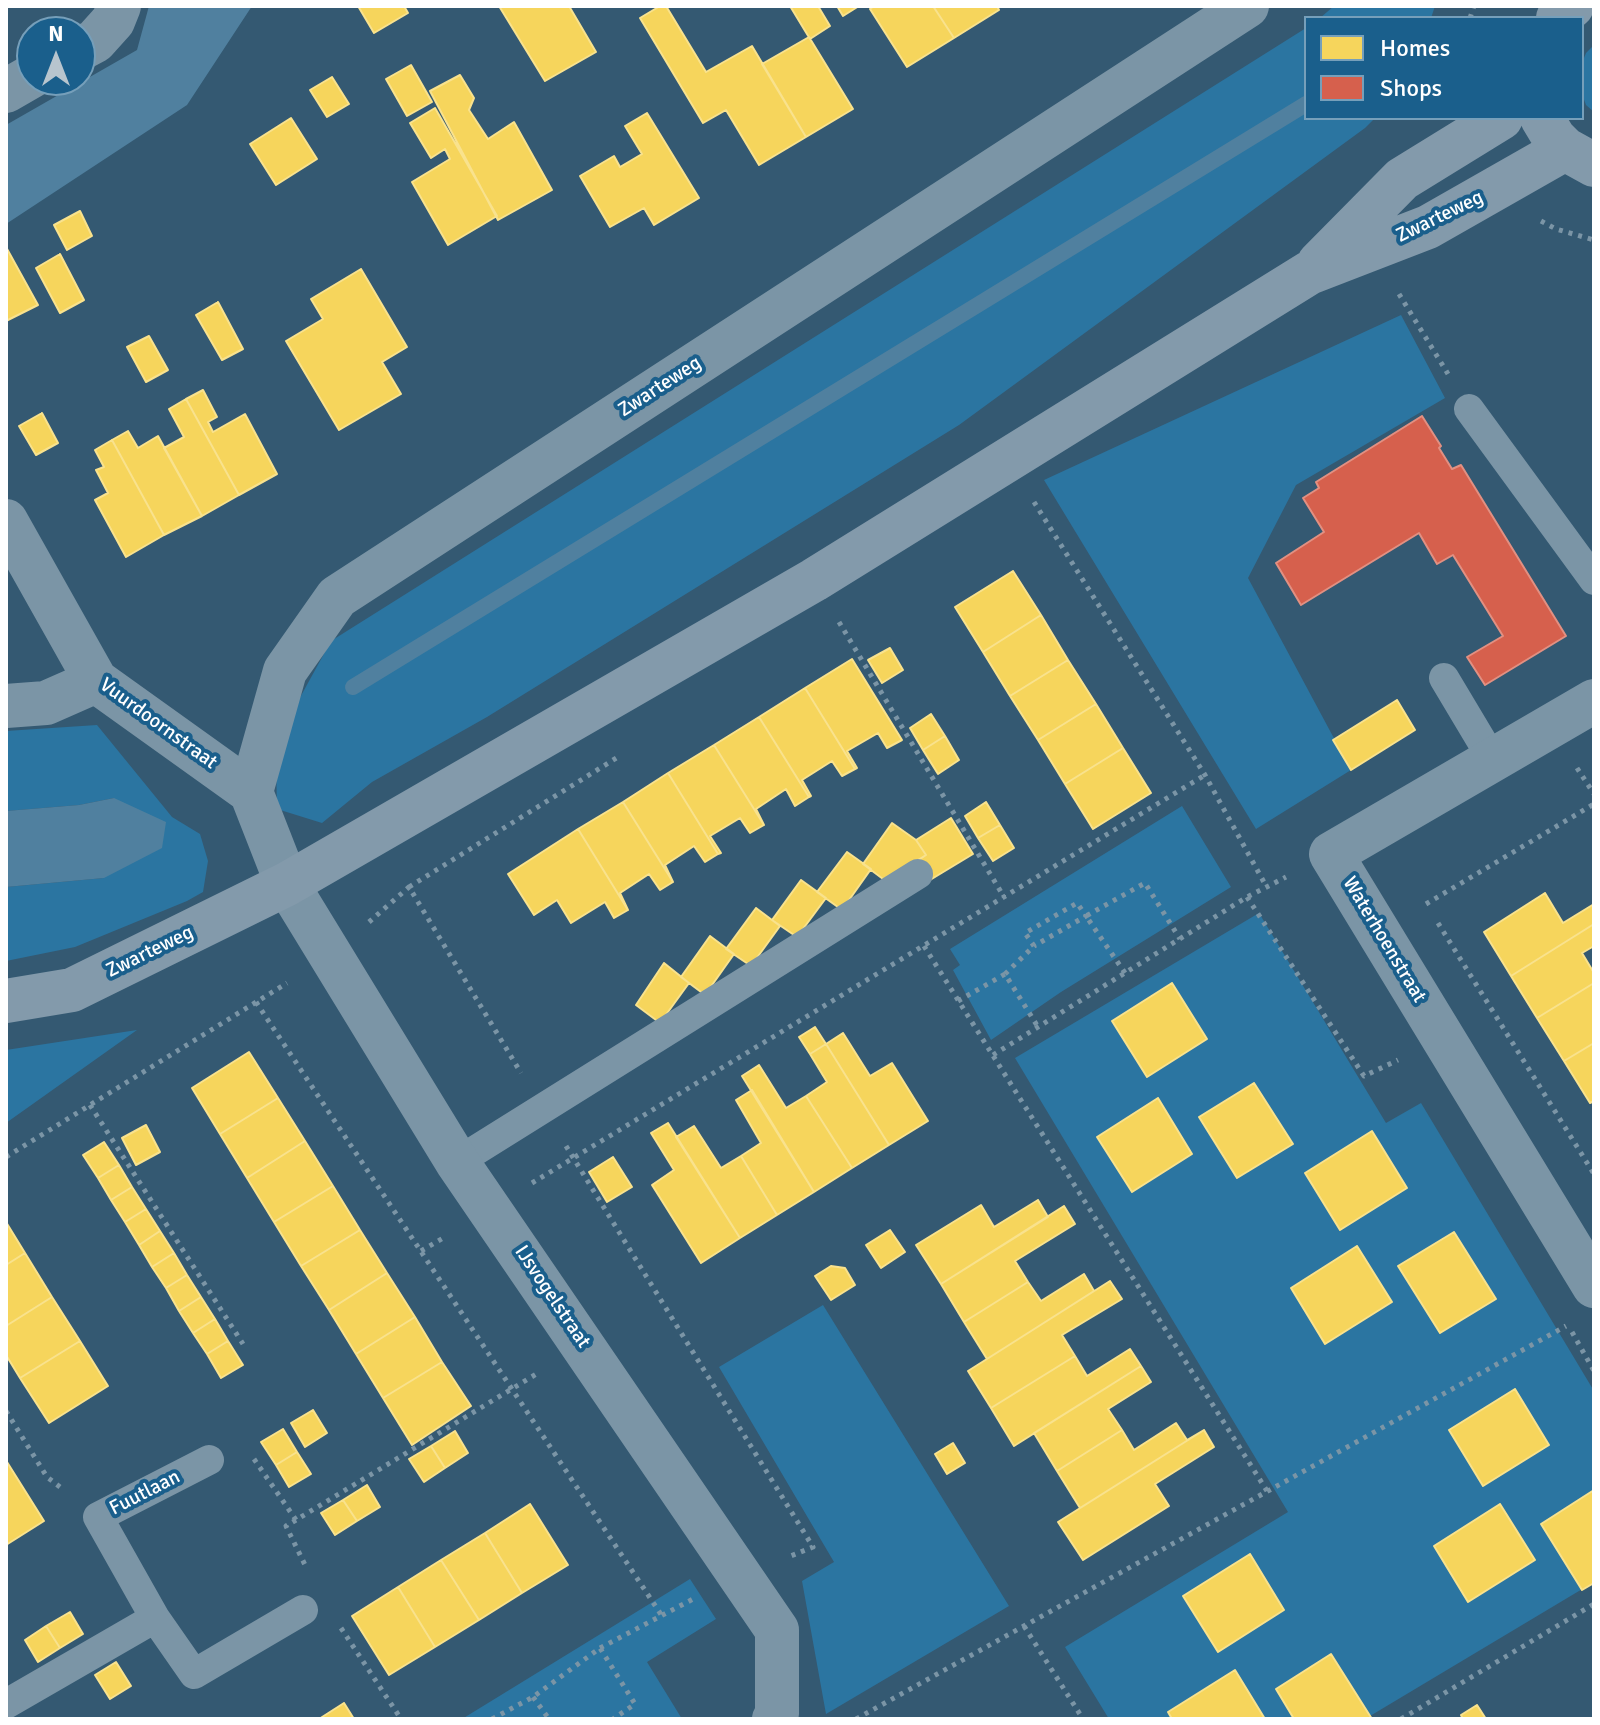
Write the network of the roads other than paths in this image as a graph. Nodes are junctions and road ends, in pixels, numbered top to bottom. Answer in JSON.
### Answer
{"nodes":[{"id":1,"x":119,"y":6,"type":"edge"},
{"id":2,"x":1247,"y":6,"type":"edge"},
{"id":3,"x":96,"y":40,"type":"edge"},
{"id":4,"x":1498,"y":120,"type":"edge"},
{"id":5,"x":1567,"y":144,"type":"edge"},
{"id":6,"x":1309,"y":273,"type":"junction"},
{"id":7,"x":1469,"y":409,"type":"road end"},
{"id":8,"x":6,"y":521,"type":"edge"},
{"id":9,"x":1594,"y":580,"type":"edge"},
{"id":10,"x":1444,"y":678,"type":"dead end"},
{"id":11,"x":96,"y":681,"type":"junction"},
{"id":12,"x":1594,"y":701,"type":"edge"},
{"id":13,"x":6,"y":706,"type":"edge"},
{"id":14,"x":1493,"y":760,"type":"junction"},
{"id":15,"x":251,"y":792,"type":"junction"},
{"id":16,"x":918,"y":874,"type":"dead end"},
{"id":17,"x":287,"y":884,"type":"junction"},
{"id":18,"x":6,"y":1001,"type":"edge"},
{"id":19,"x":457,"y":1162,"type":"junction"},
{"id":20,"x":1594,"y":1286,"type":"edge"},
{"id":21,"x":209,"y":1460,"type":"road end"},
{"id":22,"x":312,"y":1605,"type":"road end"},
{"id":23,"x":155,"y":1618,"type":"junction"},
{"id":24,"x":6,"y":1704,"type":"edge"},
{"id":25,"x":774,"y":1719,"type":"edge"}],
"edges":[{"from":1,"to":3,"type":"street"},
{"from":2,"to":15,"type":"street","name":"Zwarteweg"},
{"from":4,"to":6,"type":"main road","name":"Zwarteweg"},
{"from":5,"to":6,"type":"main road","name":"Zwarteweg"},
{"from":6,"to":17,"type":"main road","name":"Zwarteweg"},
{"from":7,"to":9,"type":"lane"},
{"from":8,"to":11,"type":"street","name":"Vuurdoornstraat"},
{"from":10,"to":14,"type":"lane"},
{"from":11,"to":13,"type":"street"},
{"from":11,"to":15,"type":"street","name":"Vuurdoornstraat"},
{"from":12,"to":14,"type":"street","name":"Waterhoenstraat"},
{"from":14,"to":20,"type":"street","name":"Waterhoenstraat"},
{"from":15,"to":17,"type":"street"},
{"from":16,"to":19,"type":"lane"},
{"from":17,"to":18,"type":"main road","name":"Zwarteweg"},
{"from":17,"to":19,"type":"street","name":"IJsvogelstraat"},
{"from":19,"to":25,"type":"street","name":"IJsvogelstraat"},
{"from":21,"to":23,"type":"lane","name":"Fuutlaan"},
{"from":22,"to":23,"type":"lane","name":"Fuutlaan"},
{"from":23,"to":24,"type":"lane"}]}
